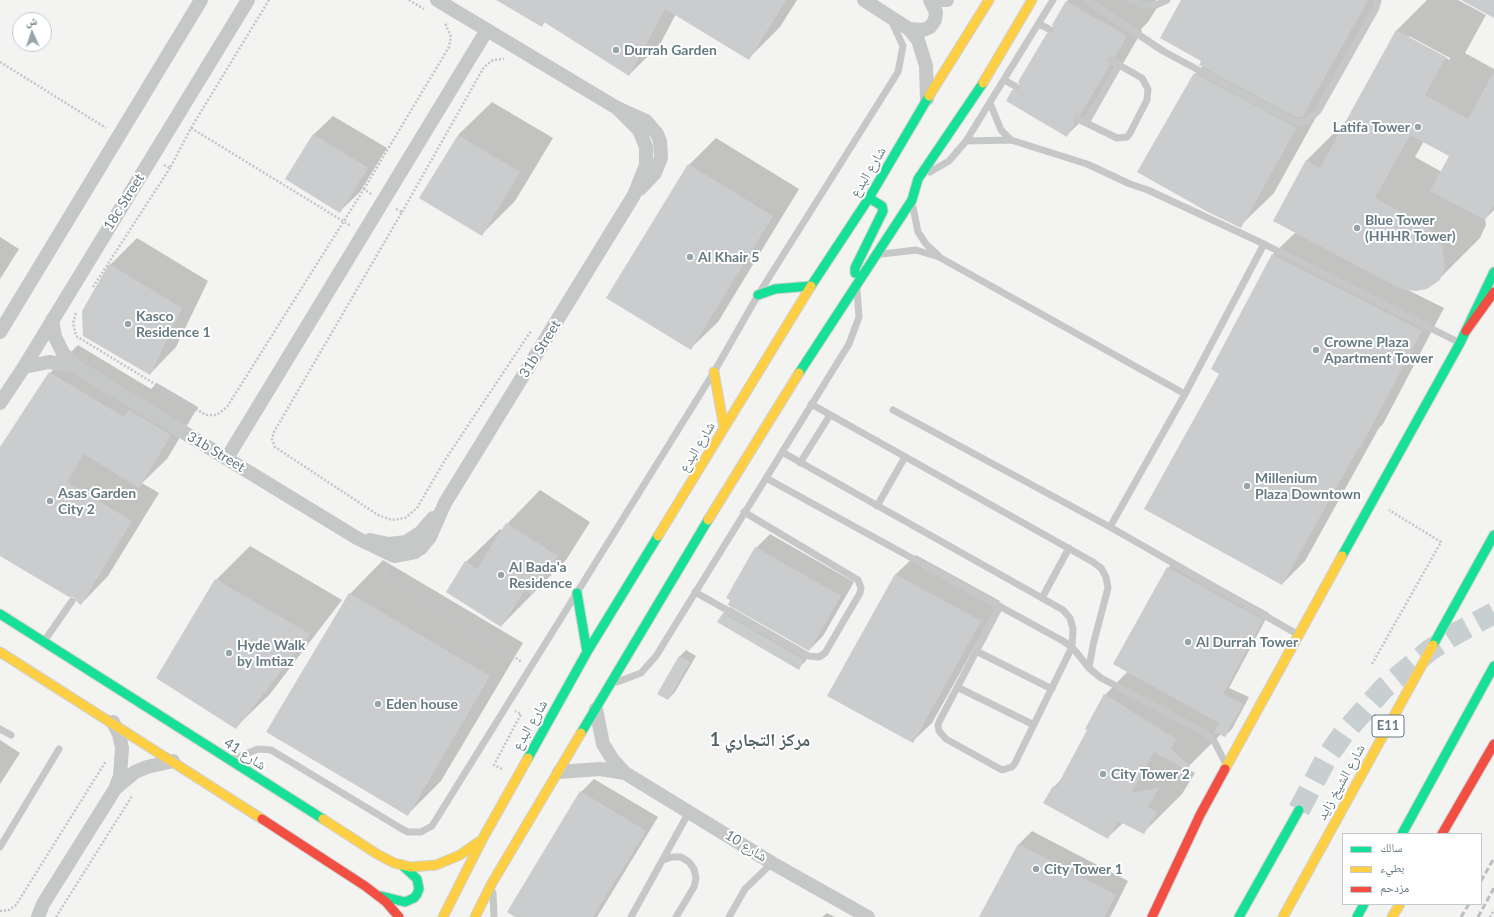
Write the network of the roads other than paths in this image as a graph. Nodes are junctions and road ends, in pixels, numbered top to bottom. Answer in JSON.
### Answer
{"nodes":[{"id":1,"x":201,"y":0,"type":"edge"},
{"id":2,"x":248,"y":0,"type":"edge"},
{"id":3,"x":437,"y":0,"type":"edge"},
{"id":4,"x":864,"y":0,"type":"edge"},
{"id":5,"x":930,"y":0,"type":"edge"},
{"id":6,"x":940,"y":0,"type":"edge"},
{"id":7,"x":946,"y":0,"type":"edge"},
{"id":8,"x":989,"y":0,"type":"edge"},
{"id":9,"x":1032,"y":0,"type":"edge"},
{"id":10,"x":1053,"y":0,"type":"edge"},
{"id":11,"x":1087,"y":0,"type":"edge"},
{"id":12,"x":1130,"y":0,"type":"edge"},
{"id":13,"x":1167,"y":0,"type":"edge"},
{"id":14,"x":1378,"y":0,"type":"edge"},
{"id":15,"x":890,"y":16,"type":"junction"},
{"id":16,"x":1039,"y":24,"type":"junction"},
{"id":17,"x":1049,"y":28,"type":"dead end"},
{"id":18,"x":909,"y":29,"type":"junction"},
{"id":19,"x":487,"y":30,"type":"junction"},
{"id":20,"x":1004,"y":80,"type":"junction"},
{"id":21,"x":1015,"y":86,"type":"dead end"},
{"id":22,"x":927,"y":99,"type":"junction"},
{"id":23,"x":990,"y":103,"type":"junction"},
{"id":24,"x":1078,"y":119,"type":"dead end"},
{"id":25,"x":1086,"y":122,"type":"junction"},
{"id":26,"x":1011,"y":140,"type":"junction"},
{"id":27,"x":966,"y":141,"type":"junction"},
{"id":28,"x":918,"y":179,"type":"junction"},
{"id":29,"x":869,"y":198,"type":"junction"},
{"id":30,"x":912,"y":200,"type":"junction"},
{"id":31,"x":1264,"y":244,"type":"junction"},
{"id":32,"x":878,"y":255,"type":"junction"},
{"id":33,"x":939,"y":257,"type":"junction"},
{"id":34,"x":1494,"y":272,"type":"edge"},
{"id":35,"x":858,"y":282,"type":"junction"},
{"id":36,"x":811,"y":286,"type":"junction"},
{"id":37,"x":1494,"y":292,"type":"edge"},
{"id":38,"x":758,"y":295,"type":"junction"},
{"id":39,"x":52,"y":320,"type":"junction"},
{"id":40,"x":1466,"y":331,"type":"junction"},
{"id":41,"x":0,"y":332,"type":"edge"},
{"id":42,"x":1460,"y":343,"type":"junction"},
{"id":43,"x":75,"y":366,"type":"junction"},
{"id":44,"x":24,"y":367,"type":"junction"},
{"id":45,"x":714,"y":372,"type":"junction"},
{"id":46,"x":1185,"y":394,"type":"junction"},
{"id":47,"x":0,"y":403,"type":"edge"},
{"id":48,"x":812,"y":404,"type":"junction"},
{"id":49,"x":893,"y":410,"type":"dead end"},
{"id":50,"x":830,"y":415,"type":"junction"},
{"id":51,"x":724,"y":428,"type":"junction"},
{"id":52,"x":782,"y":452,"type":"junction"},
{"id":53,"x":904,"y":457,"type":"junction"},
{"id":54,"x":227,"y":458,"type":"junction"},
{"id":55,"x":800,"y":463,"type":"junction"},
{"id":56,"x":766,"y":478,"type":"junction"},
{"id":57,"x":445,"y":503,"type":"junction"},
{"id":58,"x":877,"y":506,"type":"junction"},
{"id":59,"x":744,"y":512,"type":"junction"},
{"id":60,"x":1110,"y":527,"type":"junction"},
{"id":61,"x":1494,"y":535,"type":"edge"},
{"id":62,"x":357,"y":538,"type":"junction"},
{"id":63,"x":1069,"y":548,"type":"junction"},
{"id":64,"x":695,"y":592,"type":"junction"},
{"id":65,"x":577,"y":593,"type":"junction"},
{"id":66,"x":1042,"y":598,"type":"junction"},
{"id":67,"x":72,"y":601,"type":"dead end"},
{"id":68,"x":1000,"y":606,"type":"junction"},
{"id":69,"x":0,"y":614,"type":"edge"},
{"id":70,"x":1299,"y":635,"type":"junction"},
{"id":71,"x":44,"y":642,"type":"junction"},
{"id":72,"x":1072,"y":647,"type":"junction"},
{"id":73,"x":976,"y":651,"type":"junction"},
{"id":74,"x":0,"y":652,"type":"edge"},
{"id":75,"x":587,"y":652,"type":"junction"},
{"id":76,"x":1494,"y":666,"type":"edge"},
{"id":77,"x":1089,"y":668,"type":"junction"},
{"id":78,"x":611,"y":684,"type":"junction"},
{"id":79,"x":957,"y":687,"type":"junction"},
{"id":80,"x":1052,"y":689,"type":"junction"},
{"id":81,"x":596,"y":709,"type":"junction"},
{"id":82,"x":112,"y":722,"type":"junction"},
{"id":83,"x":1034,"y":725,"type":"junction"},
{"id":84,"x":0,"y":729,"type":"edge"},
{"id":85,"x":11,"y":735,"type":"dead end"},
{"id":86,"x":1494,"y":744,"type":"edge"},
{"id":87,"x":59,"y":749,"type":"dead end"},
{"id":88,"x":173,"y":761,"type":"junction"},
{"id":89,"x":229,"y":761,"type":"junction"},
{"id":90,"x":1226,"y":767,"type":"junction"},
{"id":91,"x":559,"y":772,"type":"junction"},
{"id":92,"x":625,"y":773,"type":"junction"},
{"id":93,"x":115,"y":789,"type":"junction"},
{"id":94,"x":1299,"y":810,"type":"tunnel mouth"},
{"id":95,"x":690,"y":812,"type":"junction"},
{"id":96,"x":1403,"y":833,"type":"edge"},
{"id":97,"x":1443,"y":833,"type":"edge"},
{"id":98,"x":483,"y":838,"type":"junction"},
{"id":99,"x":0,"y":847,"type":"edge"},
{"id":100,"x":663,"y":860,"type":"junction"},
{"id":101,"x":772,"y":863,"type":"junction"},
{"id":102,"x":402,"y":865,"type":"junction"},
{"id":103,"x":492,"y":883,"type":"junction"},
{"id":104,"x":377,"y":894,"type":"junction"},
{"id":105,"x":43,"y":904,"type":"junction"},
{"id":106,"x":1363,"y":905,"type":"edge"},
{"id":107,"x":1399,"y":905,"type":"edge"},
{"id":108,"x":28,"y":917,"type":"edge"},
{"id":109,"x":38,"y":917,"type":"edge"},
{"id":110,"x":399,"y":917,"type":"edge"},
{"id":111,"x":443,"y":917,"type":"edge"},
{"id":112,"x":475,"y":917,"type":"edge"},
{"id":113,"x":494,"y":917,"type":"edge"},
{"id":114,"x":631,"y":917,"type":"edge"},
{"id":115,"x":676,"y":917,"type":"edge"},
{"id":116,"x":729,"y":917,"type":"edge"},
{"id":117,"x":868,"y":917,"type":"edge"},
{"id":118,"x":1152,"y":917,"type":"edge"},
{"id":119,"x":1239,"y":917,"type":"edge"},
{"id":120,"x":1283,"y":917,"type":"edge"},
{"id":121,"x":1357,"y":917,"type":"edge"},
{"id":122,"x":1392,"y":917,"type":"edge"}],
"edges":[{"from":1,"to":41,"type":"street"},
{"from":2,"to":39,"type":"street","name":"18c Street"},
{"from":3,"to":19,"type":"street","name":"31b Street"},
{"from":4,"to":15,"type":"street"},
{"from":5,"to":18,"type":"street"},
{"from":6,"to":7,"type":"street"},
{"from":8,"to":22,"type":"main road","name":"شارع البدع"},
{"from":9,"to":28,"type":"main road"},
{"from":10,"to":16,"type":"lane"},
{"from":11,"to":14,"type":"lane"},
{"from":12,"to":13,"type":"lane"},
{"from":15,"to":18,"type":"street"},
{"from":15,"to":38,"type":"lane"},
{"from":16,"to":17,"type":"lane"},
{"from":16,"to":20,"type":"lane"},
{"from":18,"to":22,"type":"street"},
{"from":19,"to":54,"type":"street"},
{"from":19,"to":57,"type":"street","name":"31b Street"},
{"from":20,"to":21,"type":"lane"},
{"from":20,"to":23,"type":"lane"},
{"from":22,"to":29,"type":"main road","name":"شارع البدع"},
{"from":23,"to":26,"type":"lane"},
{"from":23,"to":27,"type":"lane"},
{"from":24,"to":25,"type":"lane"},
{"from":25,"to":25,"type":"lane"},
{"from":26,"to":27,"type":"lane"},
{"from":26,"to":31,"type":"lane"},
{"from":27,"to":28,"type":"lane"},
{"from":28,"to":30,"type":"main road"},
{"from":29,"to":35,"type":"main road"},
{"from":29,"to":36,"type":"main road","name":"شارع البدع"},
{"from":30,"to":32,"type":"main road"},
{"from":30,"to":33,"type":"lane"},
{"from":31,"to":42,"type":"lane"},
{"from":31,"to":46,"type":"lane"},
{"from":32,"to":33,"type":"lane"},
{"from":32,"to":35,"type":"main road"},
{"from":33,"to":46,"type":"lane"},
{"from":34,"to":40,"type":"main road"},
{"from":35,"to":48,"type":"lane"},
{"from":35,"to":78,"type":"main road"},
{"from":36,"to":38,"type":"main road"},
{"from":36,"to":51,"type":"main road","name":"شارع البدع"},
{"from":37,"to":40,"type":"main road"},
{"from":38,"to":45,"type":"lane"},
{"from":39,"to":43,"type":"street","name":"31b Street"},
{"from":39,"to":44,"type":"street","name":"18c Street"},
{"from":40,"to":42,"type":"main road"},
{"from":42,"to":70,"type":"main road"},
{"from":43,"to":44,"type":"street","name":"31b Street"},
{"from":43,"to":54,"type":"street","name":"31b Street"},
{"from":44,"to":47,"type":"street","name":"18c Street"},
{"from":45,"to":51,"type":"main road"},
{"from":45,"to":65,"type":"lane"},
{"from":46,"to":60,"type":"lane"},
{"from":48,"to":50,"type":"lane"},
{"from":48,"to":52,"type":"lane"},
{"from":49,"to":60,"type":"lane"},
{"from":50,"to":53,"type":"lane"},
{"from":50,"to":55,"type":"lane"},
{"from":51,"to":75,"type":"main road","name":"شارع البدع"},
{"from":52,"to":55,"type":"lane"},
{"from":52,"to":56,"type":"lane"},
{"from":53,"to":58,"type":"lane"},
{"from":53,"to":63,"type":"lane"},
{"from":54,"to":62,"type":"street","name":"31b Street"},
{"from":55,"to":58,"type":"lane"},
{"from":56,"to":59,"type":"lane"},
{"from":56,"to":68,"type":"lane"},
{"from":57,"to":62,"type":"street","name":"31b Street"},
{"from":57,"to":62,"type":"street","name":"31b Street"},
{"from":58,"to":66,"type":"lane"},
{"from":59,"to":64,"type":"lane"},
{"from":59,"to":64,"type":"lane"},
{"from":60,"to":70,"type":"lane"},
{"from":61,"to":120,"type":"main road","name":"شارع الشيخ زايد","number":"E11"},
{"from":63,"to":66,"type":"lane"},
{"from":63,"to":77,"type":"lane"},
{"from":64,"to":78,"type":"lane"},
{"from":65,"to":75,"type":"main road"},
{"from":65,"to":89,"type":"lane"},
{"from":66,"to":72,"type":"lane"},
{"from":67,"to":71,"type":"lane"},
{"from":68,"to":72,"type":"lane"},
{"from":68,"to":73,"type":"lane"},
{"from":69,"to":71,"type":"main road","name":"شارع 41"},
{"from":70,"to":90,"type":"main road"},
{"from":71,"to":89,"type":"main road","name":"شارع 41"},
{"from":72,"to":77,"type":"lane"},
{"from":72,"to":80,"type":"lane"},
{"from":73,"to":79,"type":"lane"},
{"from":73,"to":80,"type":"lane"},
{"from":74,"to":82,"type":"main road"},
{"from":75,"to":98,"type":"main road","name":"شارع البدع"},
{"from":76,"to":96,"type":"main road"},
{"from":77,"to":90,"type":"lane"},
{"from":78,"to":81,"type":"main road"},
{"from":79,"to":83,"type":"lane"},
{"from":79,"to":83,"type":"lane"},
{"from":80,"to":83,"type":"lane"},
{"from":81,"to":91,"type":"main road"},
{"from":81,"to":92,"type":"street","name":"شارع 10"},
{"from":82,"to":88,"type":"main road"},
{"from":82,"to":93,"type":"street"},
{"from":84,"to":85,"type":"lane"},
{"from":86,"to":97,"type":"main road"},
{"from":87,"to":99,"type":"lane"},
{"from":88,"to":93,"type":"street"},
{"from":88,"to":104,"type":"main road"},
{"from":89,"to":102,"type":"main road","name":"شارع 41"},
{"from":90,"to":118,"type":"main road"},
{"from":91,"to":92,"type":"street","name":"شارع 10"},
{"from":91,"to":103,"type":"main road"},
{"from":92,"to":95,"type":"street","name":"شارع 10"},
{"from":93,"to":105,"type":"street"},
{"from":94,"to":119,"type":"main road"},
{"from":95,"to":100,"type":"lane"},
{"from":95,"to":101,"type":"street","name":"شارع 10"},
{"from":98,"to":102,"type":"main road","name":"شارع 41"},
{"from":98,"to":111,"type":"main road","name":"شارع البدع"},
{"from":100,"to":114,"type":"lane"},
{"from":100,"to":115,"type":"lane"},
{"from":101,"to":116,"type":"lane"},
{"from":101,"to":117,"type":"street","name":"شارع 10"},
{"from":102,"to":104,"type":"main road"},
{"from":103,"to":112,"type":"main road"},
{"from":103,"to":113,"type":"lane"},
{"from":104,"to":110,"type":"main road"},
{"from":105,"to":108,"type":"street"},
{"from":105,"to":109,"type":"street"},
{"from":106,"to":121,"type":"main road"},
{"from":107,"to":122,"type":"main road"}]}
